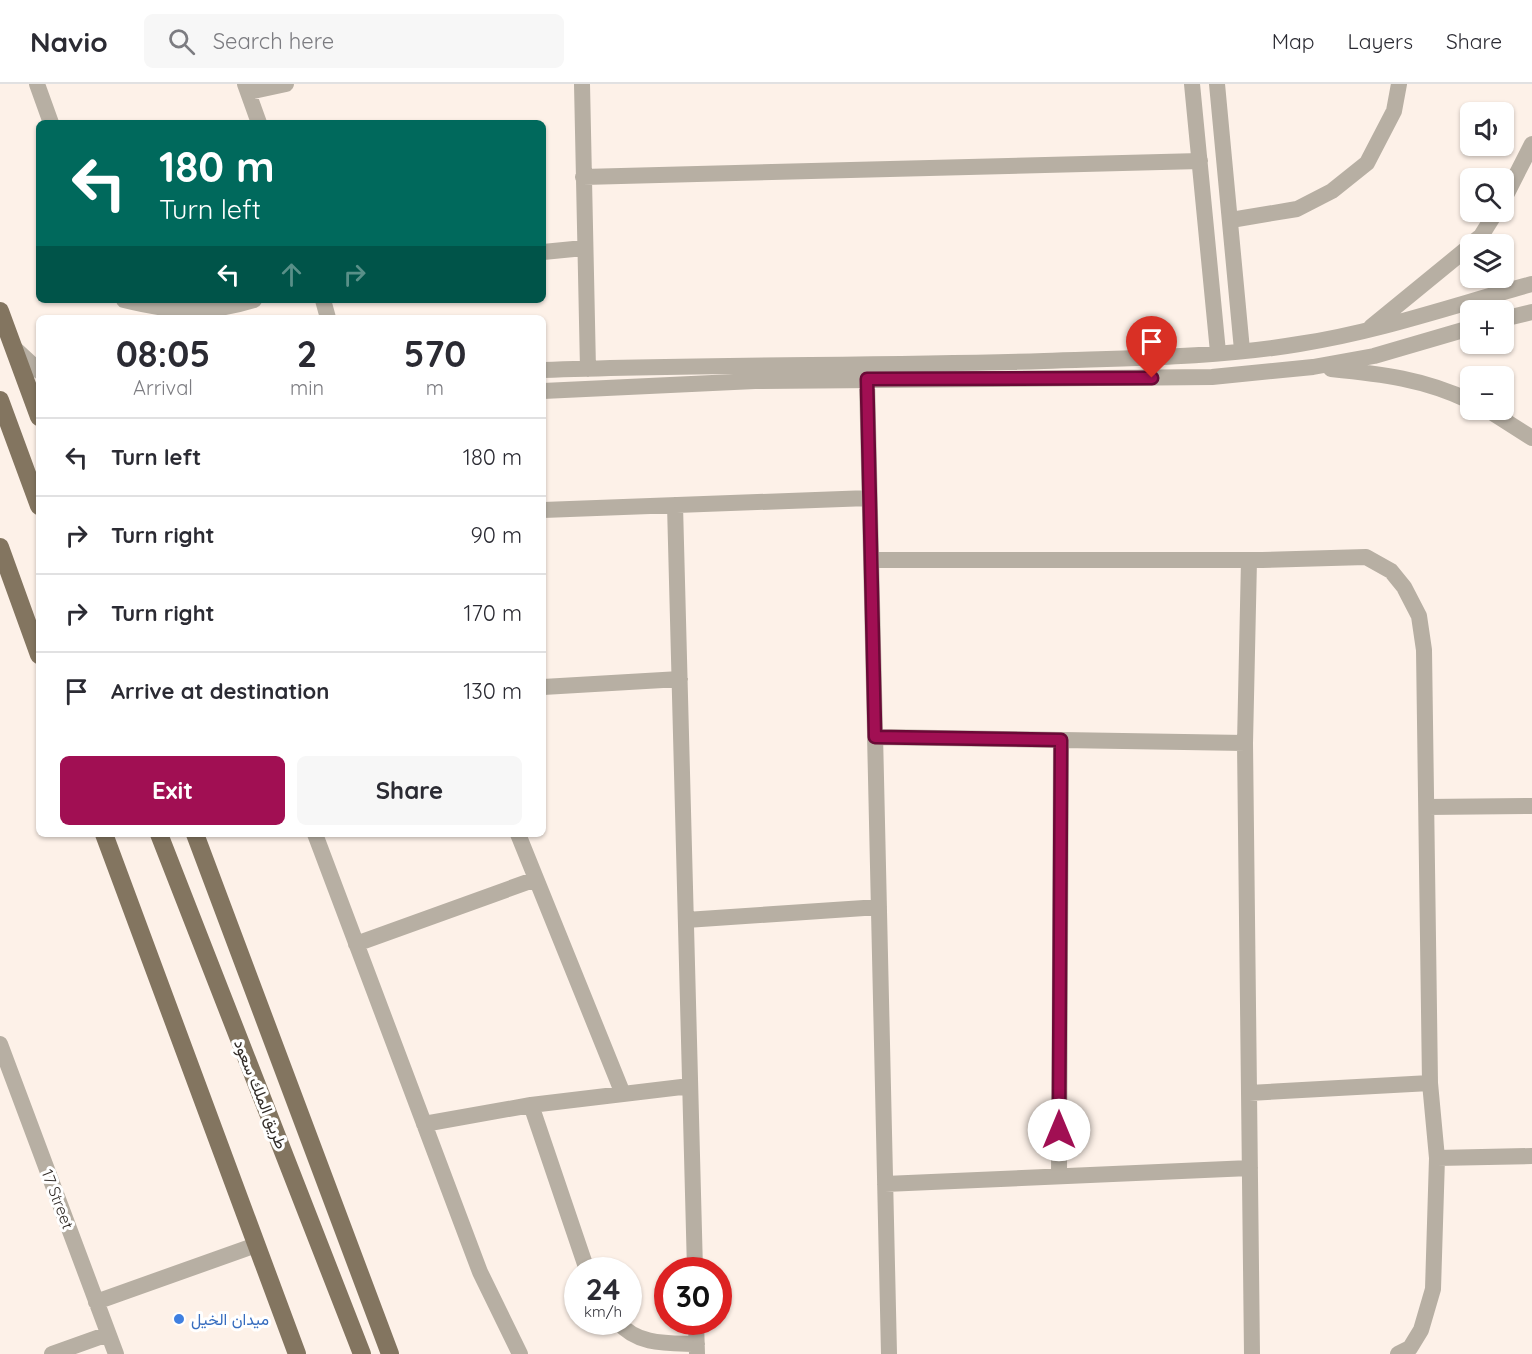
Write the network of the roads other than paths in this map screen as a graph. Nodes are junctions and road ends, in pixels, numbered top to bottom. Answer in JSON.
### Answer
{"nodes":[{"id":1,"x":37,"y":84,"type":"edge"},
{"id":2,"x":286,"y":84,"type":"edge"},
{"id":3,"x":582,"y":84,"type":"edge"},
{"id":4,"x":1192,"y":84,"type":"edge"},
{"id":5,"x":1216,"y":84,"type":"edge"},
{"id":6,"x":1399,"y":84,"type":"edge"},
{"id":7,"x":246,"y":88,"type":"edge"},
{"id":8,"x":50,"y":120,"type":"edge"},
{"id":9,"x":258,"y":120,"type":"edge"},
{"id":10,"x":1532,"y":144,"type":"edge"},
{"id":11,"x":1200,"y":161,"type":"junction"},
{"id":12,"x":583,"y":177,"type":"junction"},
{"id":13,"x":1514,"y":179,"type":"edge"},
{"id":14,"x":1231,"y":220,"type":"junction"},
{"id":15,"x":584,"y":248,"type":"junction"},
{"id":16,"x":546,"y":252,"type":"edge"},
{"id":17,"x":1460,"y":254,"type":"edge"},
{"id":18,"x":1532,"y":284,"type":"edge"},
{"id":19,"x":136,"y":303,"type":"edge"},
{"id":20,"x":244,"y":303,"type":"edge"},
{"id":21,"x":0,"y":311,"type":"edge"},
{"id":22,"x":1532,"y":312,"type":"edge"},
{"id":23,"x":1514,"y":316,"type":"edge"},
{"id":24,"x":1369,"y":330,"type":"junction"},
{"id":25,"x":1460,"y":331,"type":"edge"},
{"id":26,"x":13,"y":347,"type":"junction"},
{"id":27,"x":1242,"y":350,"type":"junction"},
{"id":28,"x":1218,"y":352,"type":"junction"},
{"id":29,"x":1313,"y":367,"type":"junction"},
{"id":30,"x":36,"y":368,"type":"edge"},
{"id":31,"x":588,"y":369,"type":"junction"},
{"id":32,"x":546,"y":370,"type":"edge"},
{"id":33,"x":867,"y":379,"type":"junction"},
{"id":34,"x":546,"y":391,"type":"edge"},
{"id":35,"x":1460,"y":396,"type":"edge"},
{"id":36,"x":0,"y":400,"type":"edge"},
{"id":37,"x":36,"y":409,"type":"edge"},
{"id":38,"x":1504,"y":420,"type":"edge"},
{"id":39,"x":1532,"y":438,"type":"edge"},
{"id":40,"x":36,"y":498,"type":"edge"},
{"id":41,"x":869,"y":498,"type":"junction"},
{"id":42,"x":675,"y":505,"type":"junction"},
{"id":43,"x":546,"y":510,"type":"edge"},
{"id":44,"x":0,"y":548,"type":"edge"},
{"id":45,"x":871,"y":560,"type":"junction"},
{"id":46,"x":1249,"y":560,"type":"junction"},
{"id":47,"x":36,"y":647,"type":"edge"},
{"id":48,"x":680,"y":679,"type":"junction"},
{"id":49,"x":546,"y":687,"type":"edge"},
{"id":50,"x":875,"y":737,"type":"junction"},
{"id":51,"x":1061,"y":740,"type":"junction"},
{"id":52,"x":1245,"y":743,"type":"junction"},
{"id":53,"x":1532,"y":806,"type":"edge"},
{"id":54,"x":1427,"y":807,"type":"junction"},
{"id":55,"x":105,"y":837,"type":"edge"},
{"id":56,"x":160,"y":837,"type":"edge"},
{"id":57,"x":196,"y":837,"type":"edge"},
{"id":58,"x":316,"y":837,"type":"edge"},
{"id":59,"x":519,"y":837,"type":"edge"},
{"id":60,"x":536,"y":879,"type":"junction"},
{"id":61,"x":879,"y":908,"type":"junction"},
{"id":62,"x":686,"y":920,"type":"junction"},
{"id":63,"x":356,"y":944,"type":"junction"},
{"id":64,"x":2,"y":1054,"type":"edge"},
{"id":65,"x":1430,"y":1083,"type":"junction"},
{"id":66,"x":690,"y":1086,"type":"junction"},
{"id":67,"x":1249,"y":1093,"type":"junction"},
{"id":68,"x":623,"y":1094,"type":"junction"},
{"id":69,"x":531,"y":1105,"type":"junction"},
{"id":70,"x":424,"y":1124,"type":"junction"},
{"id":71,"x":1532,"y":1156,"type":"edge"},
{"id":72,"x":1437,"y":1158,"type":"junction"},
{"id":73,"x":1250,"y":1168,"type":"junction"},
{"id":74,"x":1059,"y":1176,"type":"junction"},
{"id":75,"x":885,"y":1184,"type":"junction"},
{"id":76,"x":256,"y":1245,"type":"junction"},
{"id":77,"x":583,"y":1257,"type":"edge"},
{"id":78,"x":695,"y":1257,"type":"edge"},
{"id":79,"x":96,"y":1302,"type":"junction"},
{"id":80,"x":108,"y":1334,"type":"junction"},
{"id":81,"x":637,"y":1335,"type":"edge"},
{"id":82,"x":697,"y":1349,"type":"edge"},
{"id":83,"x":52,"y":1354,"type":"edge"},
{"id":84,"x":116,"y":1354,"type":"edge"},
{"id":85,"x":297,"y":1354,"type":"edge"},
{"id":86,"x":362,"y":1354,"type":"edge"},
{"id":87,"x":390,"y":1354,"type":"edge"},
{"id":88,"x":520,"y":1354,"type":"edge"},
{"id":89,"x":889,"y":1354,"type":"edge"},
{"id":90,"x":1252,"y":1354,"type":"edge"},
{"id":91,"x":1398,"y":1354,"type":"edge"}],
"edges":[{"from":1,"to":8,"type":"street"},
{"from":2,"to":7,"type":"street"},
{"from":3,"to":12,"type":"street"},
{"from":4,"to":11,"type":"street"},
{"from":5,"to":14,"type":"street"},
{"from":6,"to":14,"type":"street"},
{"from":7,"to":9,"type":"street"},
{"from":10,"to":13,"type":"street"},
{"from":11,"to":12,"type":"street"},
{"from":11,"to":28,"type":"street"},
{"from":12,"to":15,"type":"street"},
{"from":14,"to":27,"type":"street"},
{"from":15,"to":16,"type":"street"},
{"from":15,"to":31,"type":"street"},
{"from":17,"to":24,"type":"street"},
{"from":18,"to":24,"type":"street"},
{"from":19,"to":20,"type":"street"},
{"from":21,"to":26,"type":"main road"},
{"from":22,"to":23,"type":"street"},
{"from":24,"to":27,"type":"street"},
{"from":25,"to":29,"type":"street"},
{"from":26,"to":30,"type":"street"},
{"from":26,"to":37,"type":"main road"},
{"from":27,"to":28,"type":"street"},
{"from":28,"to":31,"type":"street"},
{"from":29,"to":33,"type":"street"},
{"from":29,"to":35,"type":"street"},
{"from":31,"to":32,"type":"street"},
{"from":33,"to":34,"type":"street"},
{"from":33,"to":41,"type":"street"},
{"from":36,"to":40,"type":"main road"},
{"from":38,"to":39,"type":"street"},
{"from":41,"to":42,"type":"street"},
{"from":41,"to":45,"type":"street"},
{"from":42,"to":43,"type":"street"},
{"from":42,"to":48,"type":"street"},
{"from":44,"to":47,"type":"main road"},
{"from":45,"to":46,"type":"street"},
{"from":45,"to":50,"type":"street"},
{"from":46,"to":52,"type":"street"},
{"from":46,"to":54,"type":"street"},
{"from":48,"to":49,"type":"street"},
{"from":48,"to":62,"type":"street"},
{"from":50,"to":51,"type":"street"},
{"from":50,"to":61,"type":"street"},
{"from":51,"to":52,"type":"street"},
{"from":51,"to":74,"type":"street"},
{"from":52,"to":67,"type":"street"},
{"from":53,"to":54,"type":"street"},
{"from":54,"to":65,"type":"street"},
{"from":55,"to":76,"type":"main road"},
{"from":56,"to":86,"type":"main road","name":"طريق الملك سعود"},
{"from":57,"to":87,"type":"main road"},
{"from":58,"to":63,"type":"street"},
{"from":59,"to":60,"type":"street"},
{"from":60,"to":63,"type":"street"},
{"from":60,"to":68,"type":"street"},
{"from":61,"to":62,"type":"street"},
{"from":61,"to":75,"type":"street"},
{"from":62,"to":66,"type":"street"},
{"from":63,"to":70,"type":"street"},
{"from":64,"to":79,"type":"street","name":"17 Street"},
{"from":65,"to":67,"type":"street"},
{"from":65,"to":72,"type":"street"},
{"from":66,"to":68,"type":"street"},
{"from":66,"to":78,"type":"street"},
{"from":67,"to":73,"type":"street"},
{"from":68,"to":69,"type":"street"},
{"from":69,"to":70,"type":"street"},
{"from":69,"to":77,"type":"street"},
{"from":70,"to":88,"type":"street"},
{"from":71,"to":72,"type":"street"},
{"from":72,"to":91,"type":"street"},
{"from":73,"to":74,"type":"street"},
{"from":73,"to":90,"type":"street"},
{"from":74,"to":75,"type":"street"},
{"from":75,"to":89,"type":"street"},
{"from":76,"to":79,"type":"street"},
{"from":76,"to":85,"type":"main road"},
{"from":79,"to":80,"type":"street","name":"17 Street"},
{"from":80,"to":83,"type":"street"},
{"from":80,"to":84,"type":"street","name":"17 Street"},
{"from":81,"to":82,"type":"street"}]}
